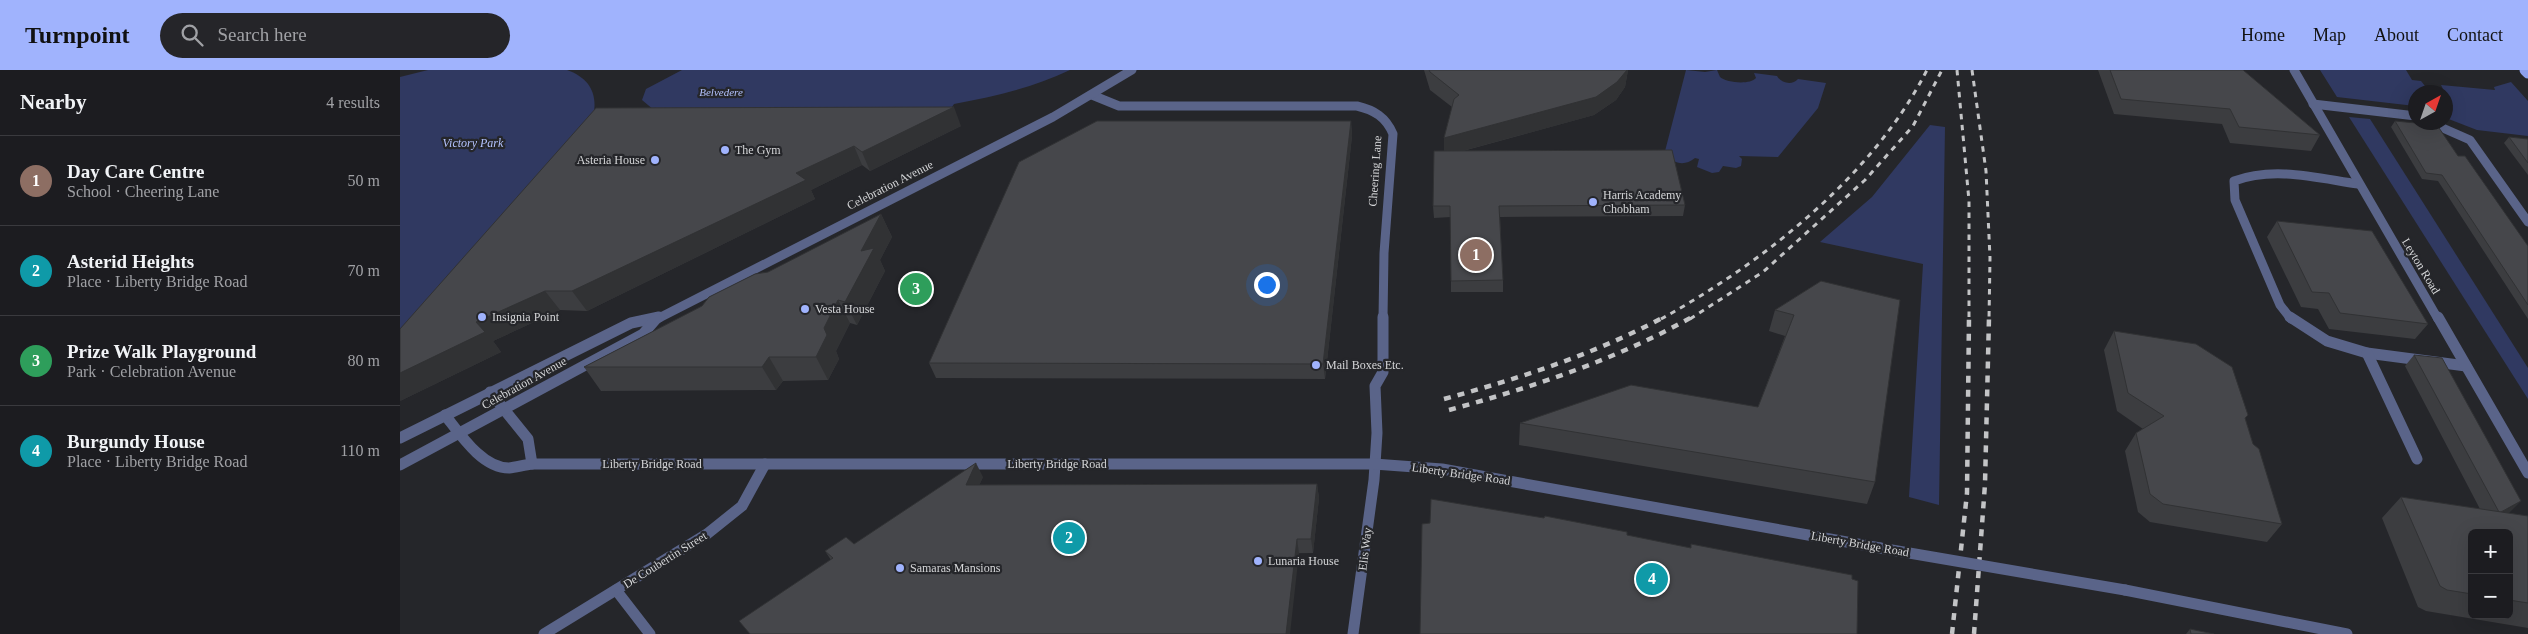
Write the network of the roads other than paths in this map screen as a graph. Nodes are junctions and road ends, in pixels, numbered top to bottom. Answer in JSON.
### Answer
{"nodes":[{"id":1,"x":1132,"y":70,"type":"edge"},
{"id":2,"x":2294,"y":70,"type":"edge"},
{"id":3,"x":2525,"y":70,"type":"edge"},
{"id":4,"x":2528,"y":72,"type":"edge"},
{"id":5,"x":1092,"y":95,"type":"junction"},
{"id":6,"x":2313,"y":104,"type":"junction"},
{"id":7,"x":2408,"y":114,"type":"edge"},
{"id":8,"x":2447,"y":130,"type":"edge"},
{"id":9,"x":2358,"y":184,"type":"junction"},
{"id":10,"x":2528,"y":222,"type":"edge"},
{"id":11,"x":656,"y":319,"type":"junction"},
{"id":12,"x":2367,"y":353,"type":"junction"},
{"id":13,"x":2466,"y":366,"type":"junction"},
{"id":14,"x":490,"y":392,"type":"junction"},
{"id":15,"x":504,"y":409,"type":"junction"},
{"id":16,"x":445,"y":415,"type":"junction"},
{"id":17,"x":459,"y":434,"type":"junction"},
{"id":18,"x":400,"y":438,"type":"edge"},
{"id":19,"x":2417,"y":459,"type":"dead end"},
{"id":20,"x":532,"y":464,"type":"junction"},
{"id":21,"x":765,"y":464,"type":"junction"},
{"id":22,"x":1374,"y":464,"type":"junction"},
{"id":23,"x":400,"y":465,"type":"edge"},
{"id":24,"x":2528,"y":474,"type":"edge"},
{"id":25,"x":616,"y":590,"type":"junction"},
{"id":26,"x":544,"y":634,"type":"edge"},
{"id":27,"x":650,"y":634,"type":"edge"},
{"id":28,"x":1353,"y":634,"type":"edge"},
{"id":29,"x":2347,"y":634,"type":"edge"}],
"edges":[{"from":1,"to":5,"type":"street","name":"Celebration Avenue"},
{"from":2,"to":6,"type":"street","name":"Leyton Road"},
{"from":3,"to":4,"type":"main road"},
{"from":5,"to":11,"type":"street","name":"Celebration Avenue"},
{"from":5,"to":22,"type":"street","name":"Cheering Lane"},
{"from":6,"to":7,"type":"street"},
{"from":6,"to":9,"type":"street","name":"Leyton Road"},
{"from":8,"to":10,"type":"street"},
{"from":9,"to":12,"type":"street"},
{"from":9,"to":13,"type":"street","name":"Leyton Road"},
{"from":11,"to":14,"type":"street","name":"Celebration Avenue"},
{"from":11,"to":15,"type":"street","name":"Celebration Avenue"},
{"from":12,"to":13,"type":"street"},
{"from":12,"to":19,"type":"street"},
{"from":13,"to":24,"type":"street","name":"Leyton Road"},
{"from":14,"to":15,"type":"street"},
{"from":14,"to":16,"type":"street","name":"Celebration Avenue"},
{"from":15,"to":17,"type":"street","name":"Celebration Avenue"},
{"from":15,"to":20,"type":"street"},
{"from":16,"to":17,"type":"street","name":"Liberty Bridge Road"},
{"from":16,"to":18,"type":"street","name":"Celebration Avenue"},
{"from":17,"to":20,"type":"street","name":"Liberty Bridge Road"},
{"from":17,"to":23,"type":"street","name":"Celebration Avenue"},
{"from":20,"to":21,"type":"street","name":"Liberty Bridge Road"},
{"from":21,"to":22,"type":"street","name":"Liberty Bridge Road"},
{"from":21,"to":25,"type":"street","name":"De Coubertin Street"},
{"from":22,"to":28,"type":"street","name":"Elis Way"},
{"from":22,"to":29,"type":"street","name":"Liberty Bridge Road","bridge":true},
{"from":25,"to":26,"type":"street","name":"De Coubertin Street"},
{"from":25,"to":27,"type":"street"}]}
